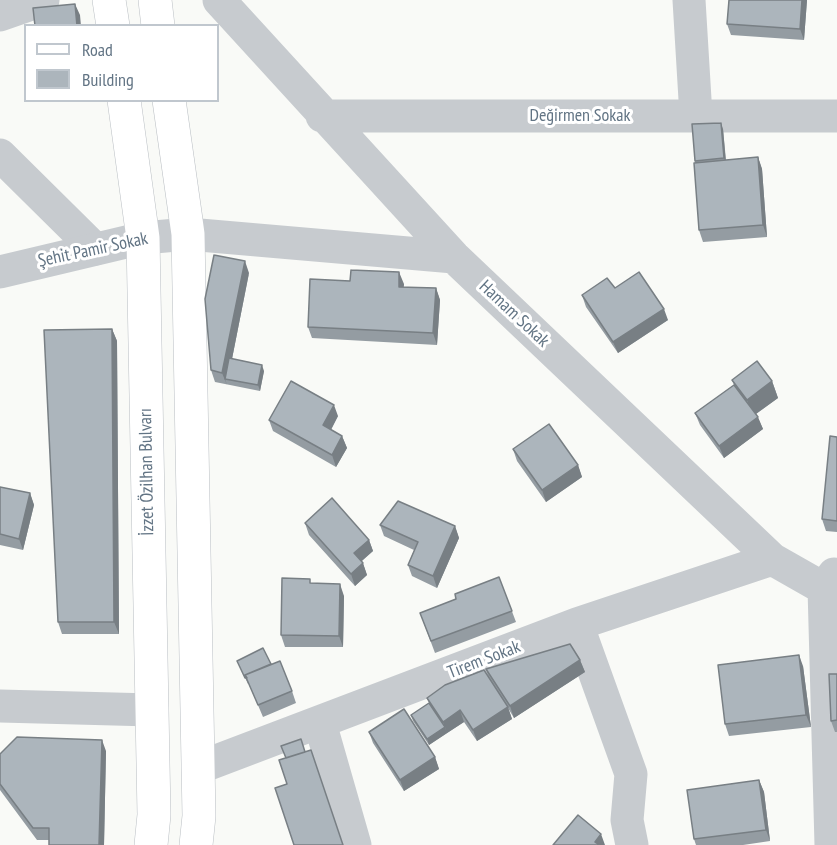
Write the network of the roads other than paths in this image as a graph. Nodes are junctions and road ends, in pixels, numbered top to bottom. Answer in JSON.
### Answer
{"nodes":[{"id":1,"x":43,"y":0,"type":"edge"},
{"id":2,"x":109,"y":0,"type":"edge"},
{"id":3,"x":155,"y":0,"type":"edge"},
{"id":4,"x":219,"y":0,"type":"edge"},
{"id":5,"x":689,"y":0,"type":"edge"},
{"id":6,"x":0,"y":15,"type":"edge"},
{"id":7,"x":113,"y":24,"type":"edge"},
{"id":8,"x":158,"y":24,"type":"edge"},
{"id":9,"x":124,"y":102,"type":"edge"},
{"id":10,"x":169,"y":102,"type":"edge"},
{"id":11,"x":322,"y":116,"type":"junction"},
{"id":12,"x":696,"y":116,"type":"junction"},
{"id":13,"x":837,"y":116,"type":"edge"},
{"id":14,"x":0,"y":155,"type":"edge"},
{"id":15,"x":188,"y":234,"type":"junction"},
{"id":16,"x":143,"y":238,"type":"junction"},
{"id":17,"x":95,"y":249,"type":"junction"},
{"id":18,"x":454,"y":257,"type":"junction"},
{"id":19,"x":0,"y":272,"type":"edge"},
{"id":20,"x":772,"y":559,"type":"junction"},
{"id":21,"x":833,"y":584,"type":"edge"},
{"id":22,"x":577,"y":624,"type":"junction"},
{"id":23,"x":0,"y":706,"type":"edge"},
{"id":24,"x":152,"y":710,"type":"junction"},
{"id":25,"x":320,"y":723,"type":"junction"},
{"id":26,"x":198,"y":768,"type":"junction"},
{"id":27,"x":151,"y":845,"type":"edge"},
{"id":28,"x":196,"y":845,"type":"edge"},
{"id":29,"x":355,"y":845,"type":"edge"},
{"id":30,"x":632,"y":845,"type":"edge"},
{"id":31,"x":831,"y":845,"type":"edge"}],
"edges":[{"from":1,"to":6,"type":"street"},
{"from":2,"to":7,"type":"main road"},
{"from":3,"to":8,"type":"main road"},
{"from":4,"to":11,"type":"street","name":"Hamam Sokak"},
{"from":5,"to":12,"type":"street"},
{"from":9,"to":16,"type":"main road","name":"İzzet Özilhan Bulvarı"},
{"from":10,"to":15,"type":"main road"},
{"from":11,"to":12,"type":"street","name":"Değirmen Sokak"},
{"from":11,"to":18,"type":"street","name":"Hamam Sokak"},
{"from":12,"to":13,"type":"street","name":"Değirmen Sokak"},
{"from":14,"to":17,"type":"street"},
{"from":15,"to":16,"type":"street","name":"Şehit Pamir Sokak"},
{"from":15,"to":18,"type":"street","name":"Şehit Pamir Sokak"},
{"from":15,"to":26,"type":"main road"},
{"from":16,"to":17,"type":"street","name":"Şehit Pamir Sokak"},
{"from":16,"to":24,"type":"main road","name":"İzzet Özilhan Bulvarı"},
{"from":17,"to":19,"type":"street","name":"Şehit Pamir Sokak"},
{"from":18,"to":20,"type":"street","name":"Hamam Sokak"},
{"from":20,"to":21,"type":"street","name":"Hamam Sokak"},
{"from":20,"to":22,"type":"street","name":"Tirem Sokak"},
{"from":21,"to":31,"type":"street"},
{"from":22,"to":25,"type":"street","name":"Tirem Sokak"},
{"from":22,"to":30,"type":"street"},
{"from":23,"to":24,"type":"street"},
{"from":24,"to":27,"type":"main road","name":"İzzet Özilhan Bulvarı"},
{"from":25,"to":26,"type":"street","name":"Tirem Sokak"},
{"from":25,"to":29,"type":"street"},
{"from":26,"to":28,"type":"main road"}]}
